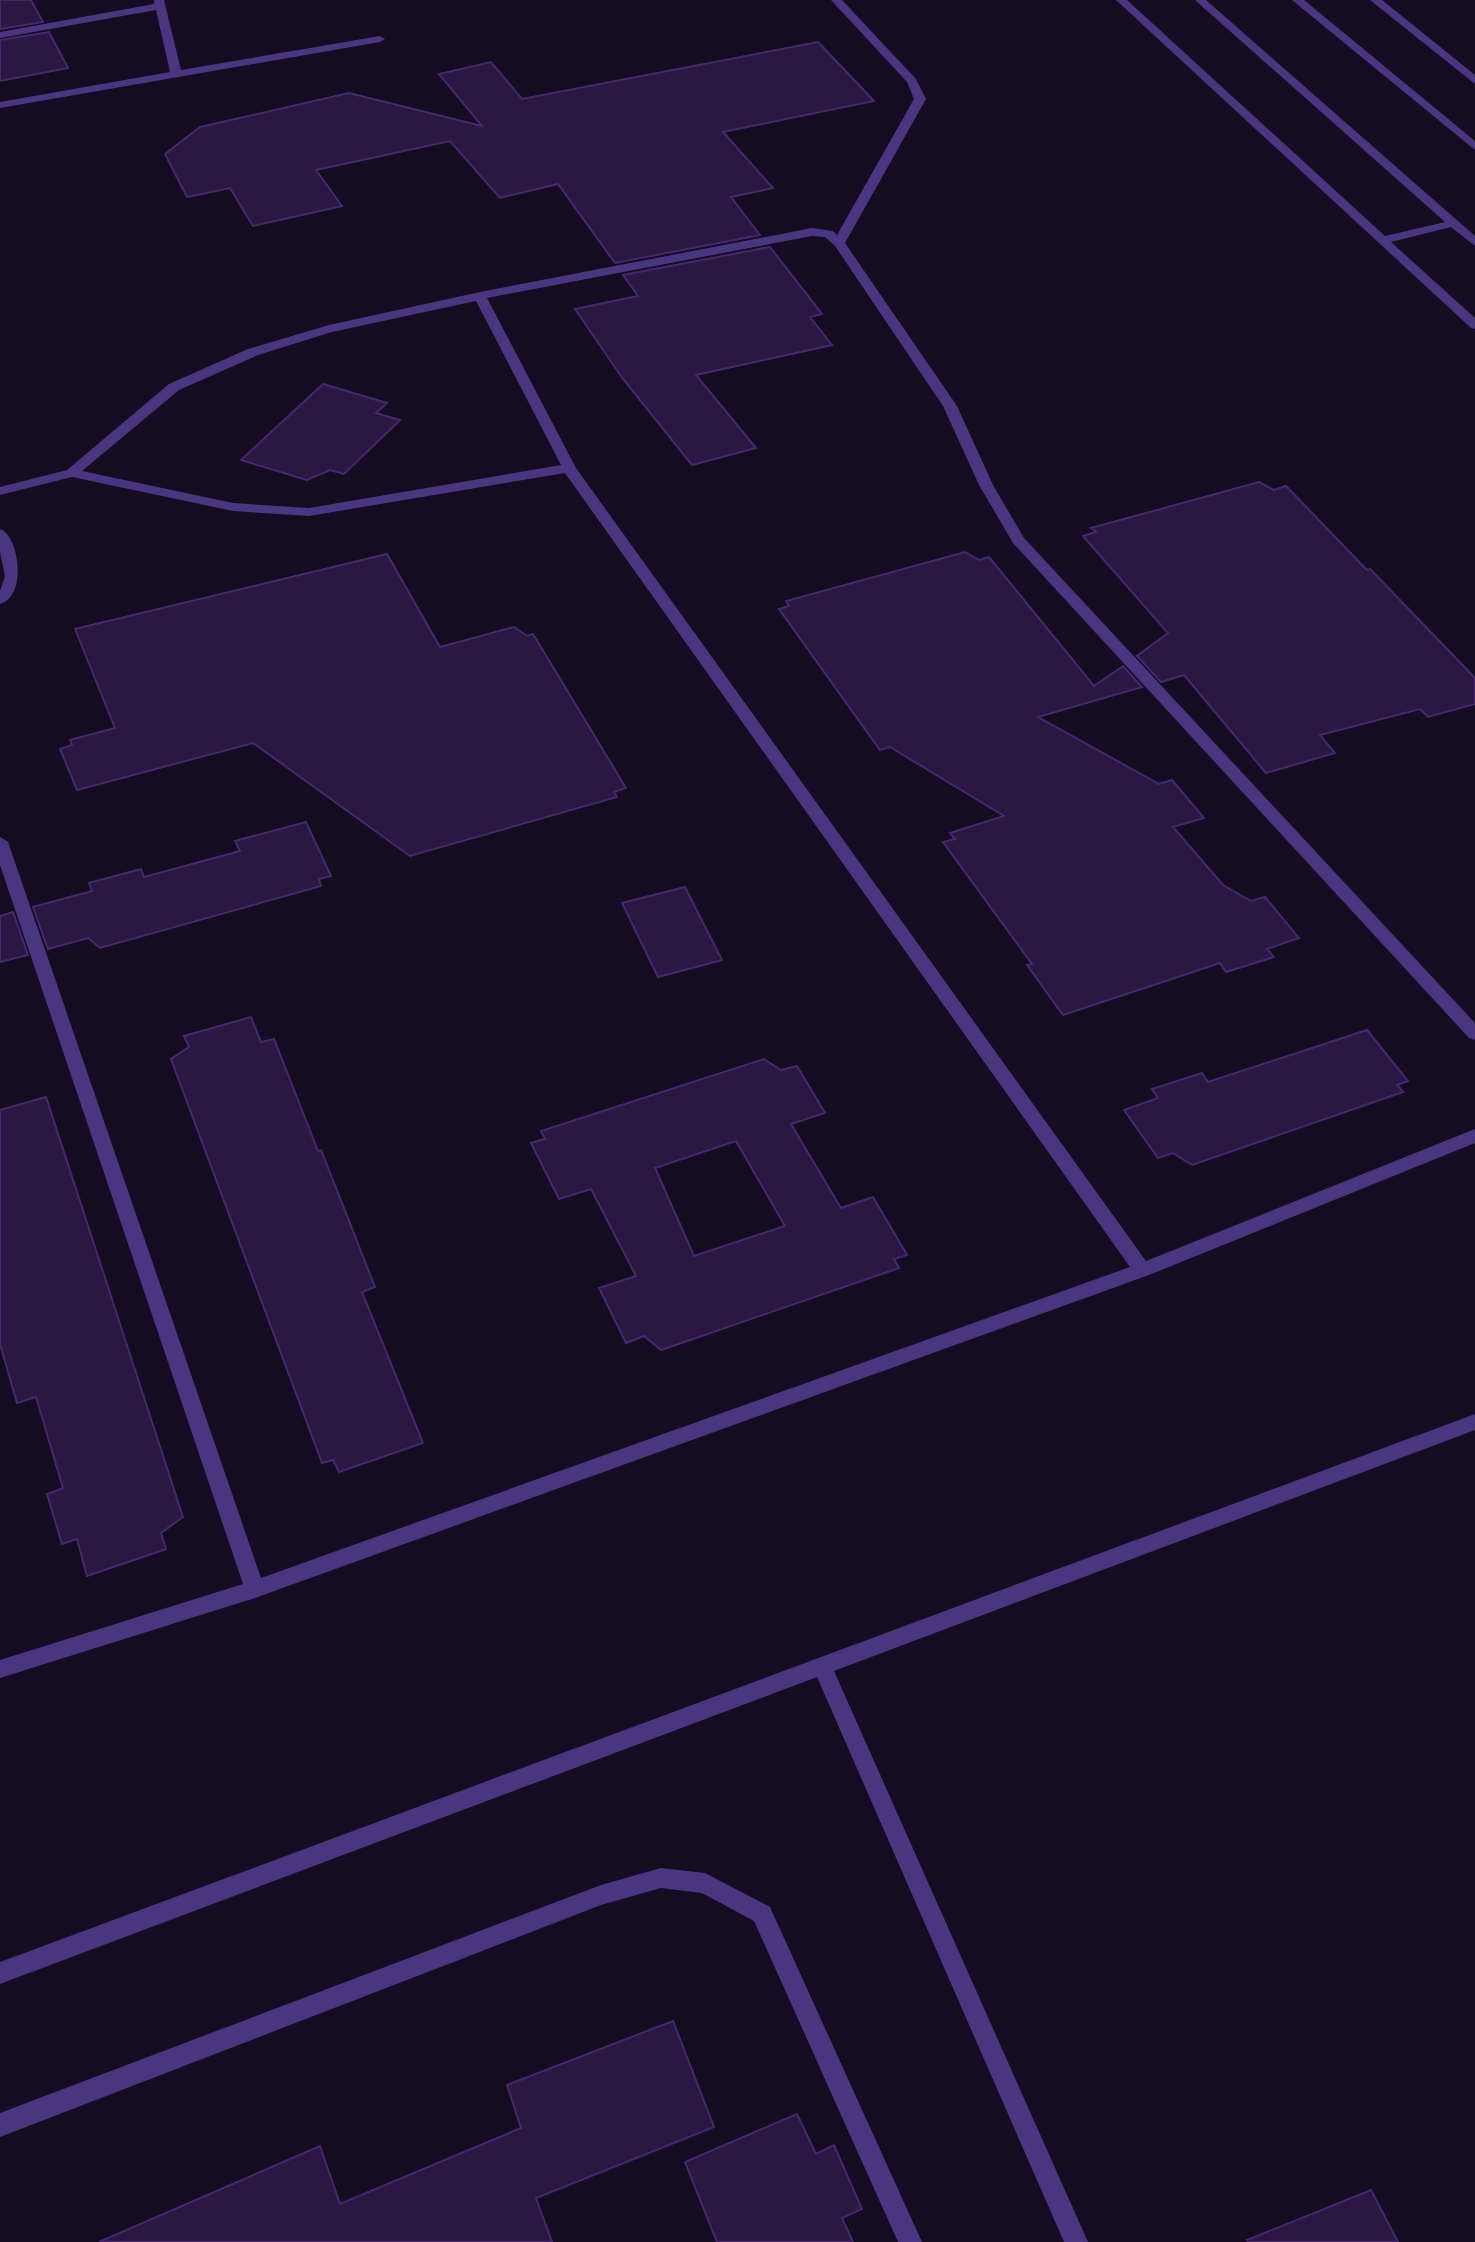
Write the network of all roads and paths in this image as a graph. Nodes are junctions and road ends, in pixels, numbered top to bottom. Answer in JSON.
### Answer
{"nodes":[{"id":1,"x":836,"y":0,"type":"edge"},
{"id":2,"x":1121,"y":0,"type":"edge"},
{"id":3,"x":1200,"y":0,"type":"edge"},
{"id":4,"x":1297,"y":0,"type":"edge"},
{"id":5,"x":1375,"y":0,"type":"edge"},
{"id":6,"x":160,"y":3,"type":"edge"},
{"id":7,"x":0,"y":35,"type":"edge"},
{"id":8,"x":380,"y":39,"type":"dead end"},
{"id":9,"x":176,"y":75,"type":"junction"},
{"id":10,"x":1475,"y":81,"type":"edge"},
{"id":11,"x":0,"y":105,"type":"edge"},
{"id":12,"x":1475,"y":147,"type":"edge"},
{"id":13,"x":1454,"y":223,"type":"junction"},
{"id":14,"x":1383,"y":240,"type":"junction"},
{"id":15,"x":1475,"y":242,"type":"edge"},
{"id":16,"x":839,"y":243,"type":"junction"},
{"id":17,"x":480,"y":296,"type":"junction"},
{"id":18,"x":1475,"y":325,"type":"edge"},
{"id":19,"x":569,"y":468,"type":"junction"},
{"id":20,"x":72,"y":473,"type":"junction"},
{"id":21,"x":0,"y":491,"type":"edge"},
{"id":22,"x":0,"y":533,"type":"edge"},
{"id":23,"x":0,"y":600,"type":"edge"},
{"id":24,"x":0,"y":842,"type":"edge"},
{"id":25,"x":1475,"y":1034,"type":"edge"},
{"id":26,"x":1475,"y":1136,"type":"edge"},
{"id":27,"x":1142,"y":1270,"type":"junction"},
{"id":28,"x":1475,"y":1422,"type":"edge"},
{"id":29,"x":255,"y":1589,"type":"junction"},
{"id":30,"x":822,"y":1667,"type":"junction"},
{"id":31,"x":0,"y":1669,"type":"edge"},
{"id":32,"x":0,"y":1973,"type":"edge"},
{"id":33,"x":0,"y":2125,"type":"edge"},
{"id":34,"x":910,"y":2242,"type":"edge"},
{"id":35,"x":1076,"y":2242,"type":"edge"}],
"edges":[{"from":1,"to":16,"type":"street"},
{"from":2,"to":14,"type":"street"},
{"from":3,"to":13,"type":"street"},
{"from":4,"to":12,"type":"street"},
{"from":5,"to":10,"type":"street"},
{"from":6,"to":7,"type":"street"},
{"from":6,"to":9,"type":"street"},
{"from":8,"to":9,"type":"street"},
{"from":9,"to":11,"type":"street"},
{"from":13,"to":14,"type":"street"},
{"from":13,"to":15,"type":"street"},
{"from":14,"to":18,"type":"street"},
{"from":16,"to":17,"type":"street"},
{"from":16,"to":25,"type":"street"},
{"from":17,"to":19,"type":"street"},
{"from":17,"to":20,"type":"street"},
{"from":19,"to":20,"type":"street"},
{"from":19,"to":27,"type":"street"},
{"from":20,"to":21,"type":"street"},
{"from":22,"to":23,"type":"street"},
{"from":24,"to":29,"type":"street"},
{"from":26,"to":27,"type":"street"},
{"from":27,"to":29,"type":"street"},
{"from":28,"to":30,"type":"street"},
{"from":29,"to":31,"type":"street"},
{"from":30,"to":32,"type":"street"},
{"from":30,"to":35,"type":"street"},
{"from":33,"to":34,"type":"street"}]}
